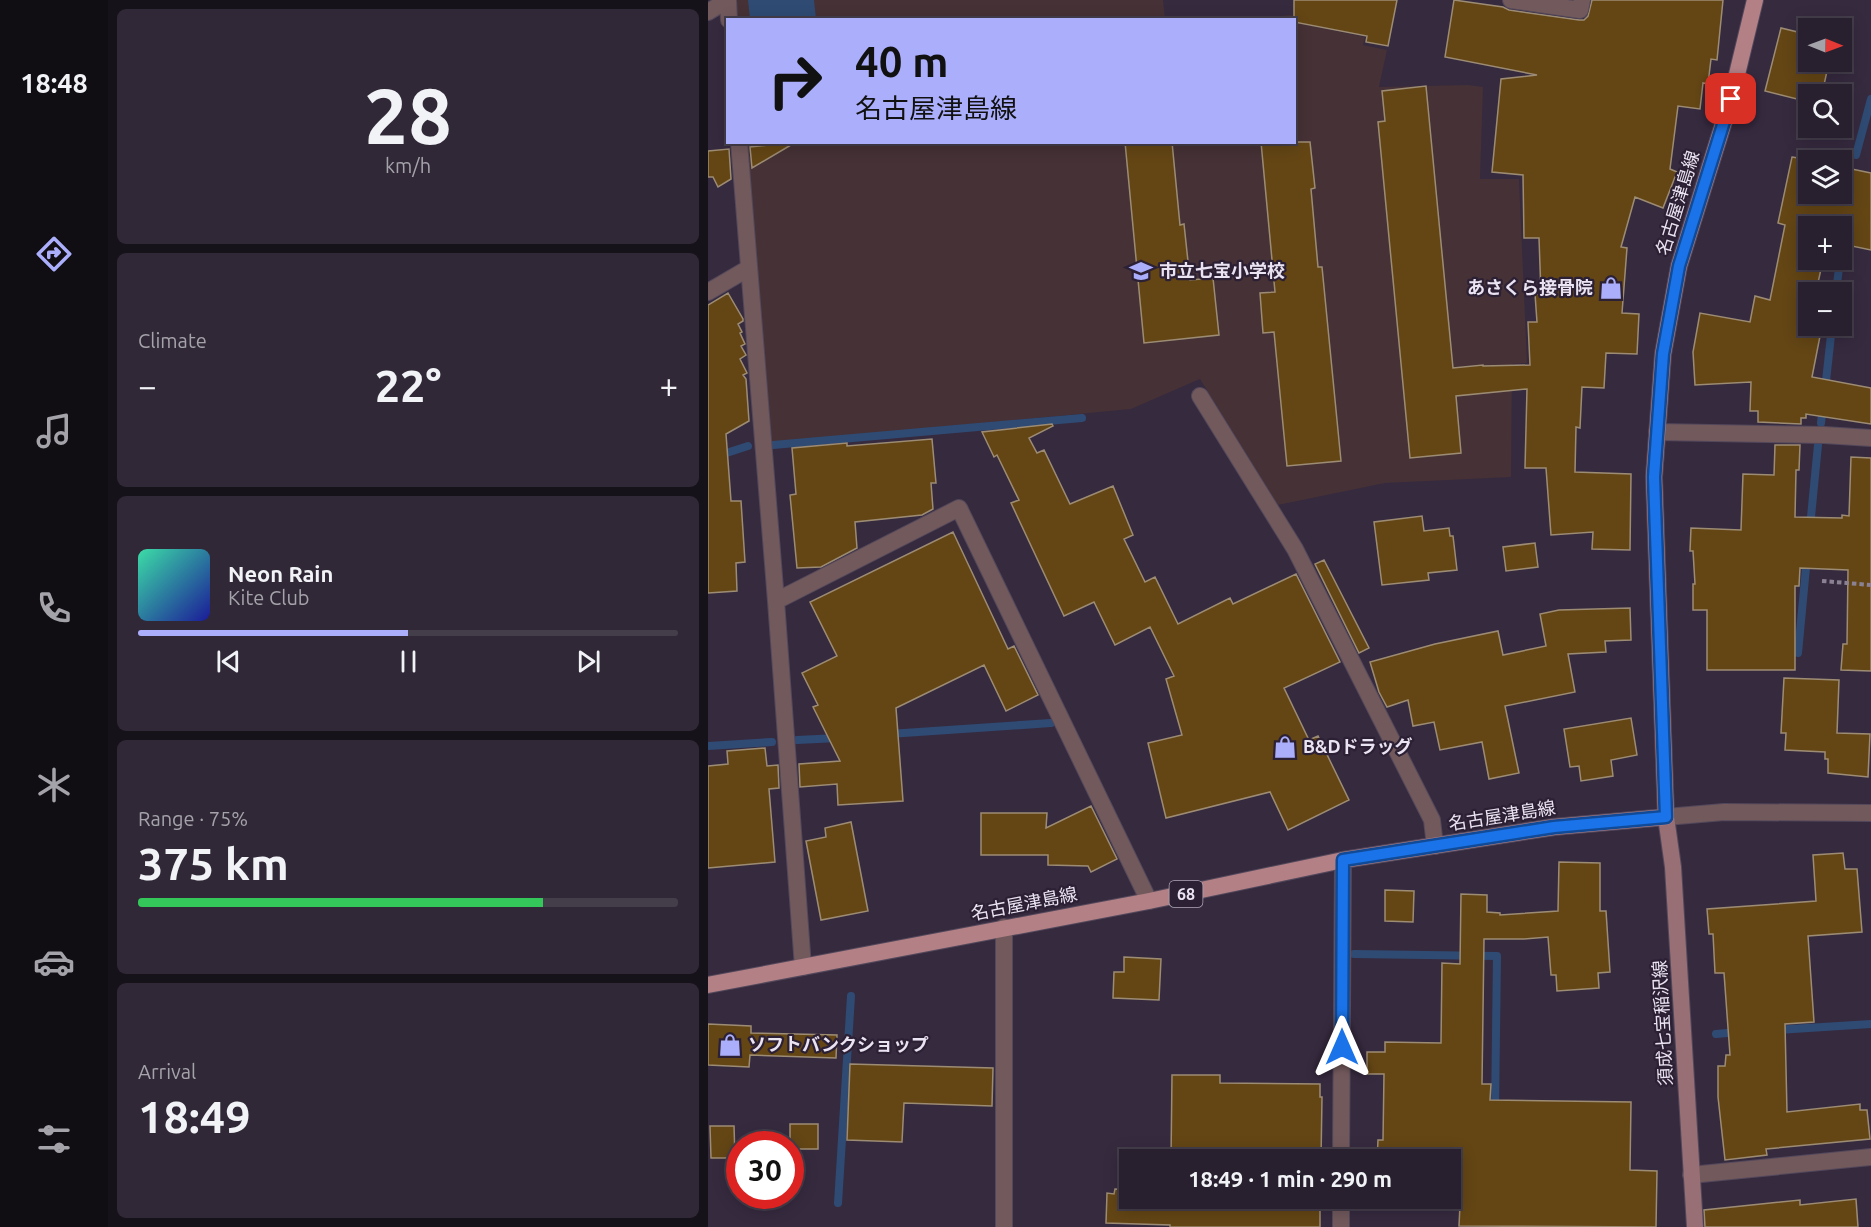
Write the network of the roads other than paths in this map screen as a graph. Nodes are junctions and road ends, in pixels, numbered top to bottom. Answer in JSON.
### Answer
{"nodes":[{"id":1,"x":728,"y":0,"type":"edge"},
{"id":2,"x":1511,"y":0,"type":"edge"},
{"id":3,"x":1582,"y":0,"type":"edge"},
{"id":4,"x":1755,"y":0,"type":"edge"},
{"id":5,"x":708,"y":12,"type":"edge"},
{"id":6,"x":729,"y":18,"type":"edge"},
{"id":7,"x":739,"y":144,"type":"edge"},
{"id":8,"x":749,"y":268,"type":"junction"},
{"id":9,"x":708,"y":292,"type":"edge"},
{"id":10,"x":1200,"y":396,"type":"dead end"},
{"id":11,"x":1657,"y":432,"type":"junction"},
{"id":12,"x":1871,"y":438,"type":"edge"},
{"id":13,"x":776,"y":601,"type":"junction"},
{"id":14,"x":1871,"y":813,"type":"edge"},
{"id":15,"x":1666,"y":817,"type":"junction"},
{"id":16,"x":1435,"y":846,"type":"junction"},
{"id":17,"x":1343,"y":860,"type":"junction"},
{"id":18,"x":1149,"y":901,"type":"junction"},
{"id":19,"x":1004,"y":927,"type":"junction"},
{"id":20,"x":803,"y":967,"type":"junction"},
{"id":21,"x":708,"y":985,"type":"edge"},
{"id":22,"x":1341,"y":1149,"type":"edge"},
{"id":23,"x":1871,"y":1157,"type":"edge"},
{"id":24,"x":1691,"y":1175,"type":"junction"},
{"id":25,"x":1341,"y":1209,"type":"edge"},
{"id":26,"x":1004,"y":1227,"type":"edge"},
{"id":27,"x":1341,"y":1227,"type":"edge"},
{"id":28,"x":1695,"y":1227,"type":"edge"}],
"edges":[{"from":1,"to":5,"type":"street"},
{"from":1,"to":6,"type":"street"},
{"from":2,"to":3,"type":"street"},
{"from":4,"to":11,"type":"main road","name":"名古屋津島線"},
{"from":7,"to":8,"type":"street"},
{"from":8,"to":9,"type":"street"},
{"from":8,"to":13,"type":"street"},
{"from":10,"to":16,"type":"street"},
{"from":11,"to":12,"type":"street"},
{"from":11,"to":15,"type":"main road","name":"名古屋津島線"},
{"from":13,"to":18,"type":"street"},
{"from":13,"to":20,"type":"street"},
{"from":14,"to":15,"type":"street"},
{"from":15,"to":16,"type":"main road","name":"名古屋津島線","number":"68"},
{"from":15,"to":24,"type":"main road","name":"須成七宝稲沢線"},
{"from":16,"to":17,"type":"main road","name":"名古屋津島線","number":"68"},
{"from":17,"to":18,"type":"main road","name":"名古屋津島線","number":"68"},
{"from":17,"to":22,"type":"street"},
{"from":18,"to":19,"type":"main road","name":"名古屋津島線","number":"68"},
{"from":19,"to":20,"type":"main road","name":"名古屋津島線","number":"68"},
{"from":19,"to":26,"type":"street"},
{"from":20,"to":21,"type":"main road","name":"名古屋津島線","number":"68"},
{"from":23,"to":24,"type":"street"},
{"from":24,"to":28,"type":"main road","name":"須成七宝稲沢線"},
{"from":25,"to":27,"type":"street"}]}
